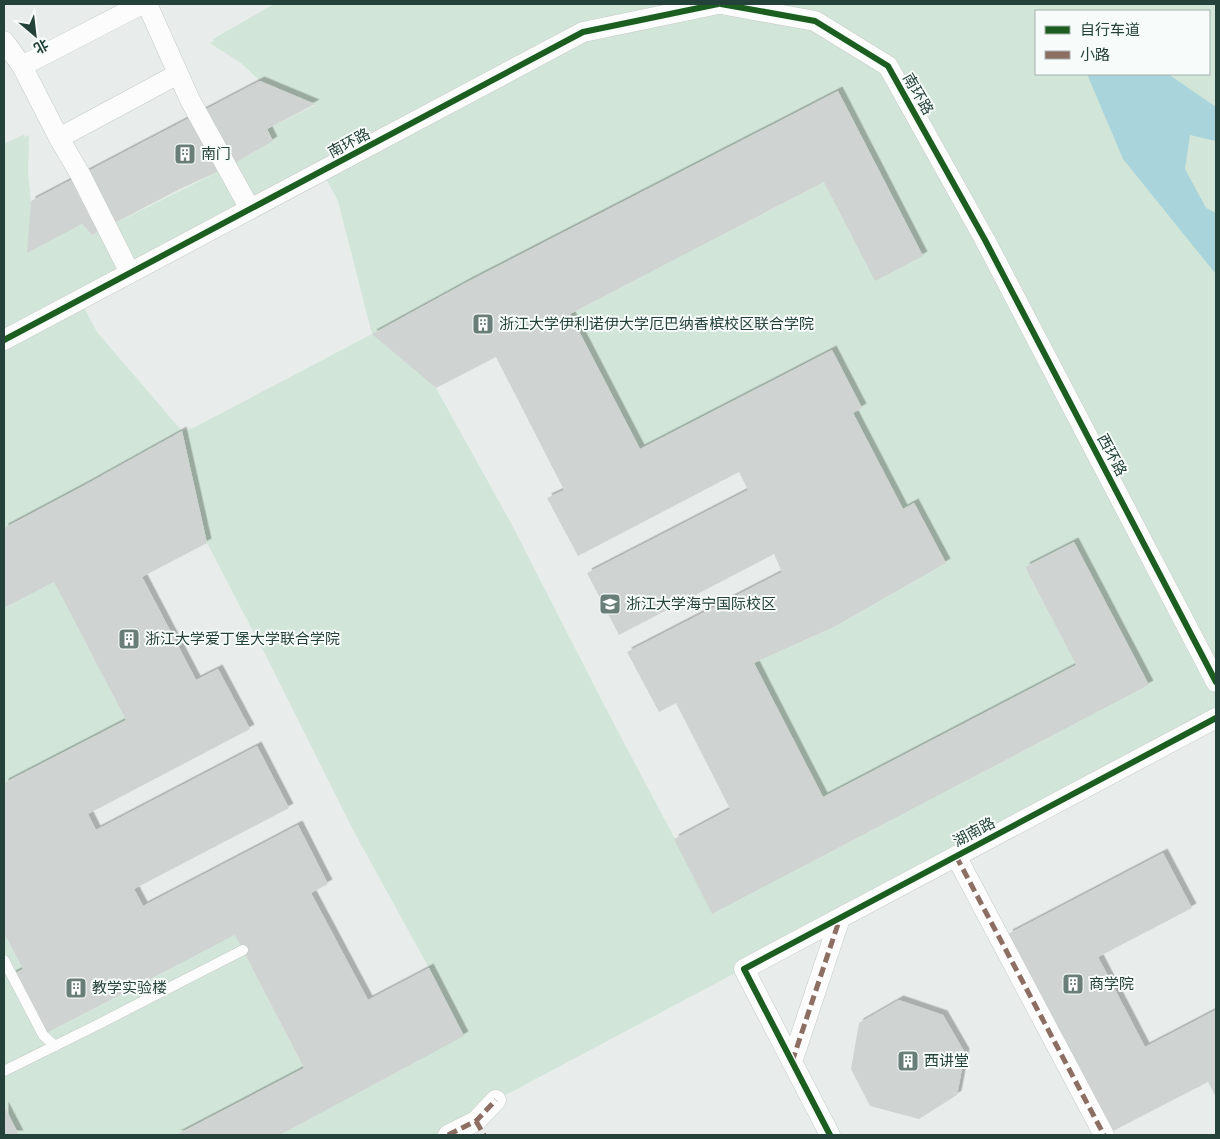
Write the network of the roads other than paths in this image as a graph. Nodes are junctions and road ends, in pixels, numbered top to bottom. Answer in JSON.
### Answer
{"nodes":[{"id":1,"x":142,"y":4,"type":"edge"},
{"id":2,"x":147,"y":4,"type":"edge"},
{"id":3,"x":720,"y":4,"type":"edge"},
{"id":4,"x":4,"y":41,"type":"edge"},
{"id":5,"x":22,"y":66,"type":"junction"},
{"id":6,"x":178,"y":74,"type":"junction"},
{"id":7,"x":63,"y":145,"type":"junction"},
{"id":8,"x":250,"y":209,"type":"junction"},
{"id":9,"x":985,"y":240,"type":"joint"},
{"id":10,"x":130,"y":273,"type":"junction"},
{"id":11,"x":4,"y":340,"type":"edge"},
{"id":12,"x":1216,"y":682,"type":"edge"},
{"id":13,"x":1216,"y":718,"type":"edge"},
{"id":14,"x":956,"y":856,"type":"junction"},
{"id":15,"x":840,"y":918,"type":"junction"},
{"id":16,"x":243,"y":950,"type":"dead end"},
{"id":17,"x":4,"y":960,"type":"edge"},
{"id":18,"x":55,"y":1046,"type":"junction"},
{"id":19,"x":792,"y":1062,"type":"junction"},
{"id":20,"x":4,"y":1072,"type":"edge"},
{"id":21,"x":496,"y":1100,"type":"dead end"},
{"id":22,"x":480,"y":1128,"type":"edge"},
{"id":23,"x":448,"y":1135,"type":"edge"},
{"id":24,"x":830,"y":1135,"type":"edge"},
{"id":25,"x":1104,"y":1135,"type":"edge"}],
"edges":[{"from":1,"to":5,"type":"street"},
{"from":2,"to":6,"type":"street"},
{"from":3,"to":8,"type":"street","name":"南环路"},
{"from":3,"to":9,"type":"street","name":"南环路"},
{"from":4,"to":5,"type":"street"},
{"from":5,"to":7,"type":"street"},
{"from":6,"to":7,"type":"street"},
{"from":6,"to":8,"type":"street"},
{"from":7,"to":10,"type":"street"},
{"from":8,"to":10,"type":"street","name":"南环路"},
{"from":9,"to":12,"type":"street","name":"西环路"},
{"from":10,"to":11,"type":"street","name":"南环路"},
{"from":13,"to":14,"type":"street","name":"湖南路"},
{"from":14,"to":15,"type":"street","name":"湖南路"},
{"from":14,"to":25,"type":"street"},
{"from":15,"to":19,"type":"street"},
{"from":15,"to":19,"type":"street","name":"湖南路"},
{"from":16,"to":18,"type":"lane"},
{"from":17,"to":18,"type":"lane"},
{"from":18,"to":20,"type":"lane"},
{"from":19,"to":24,"type":"street"},
{"from":21,"to":22,"type":"street"},
{"from":22,"to":23,"type":"street"}]}
